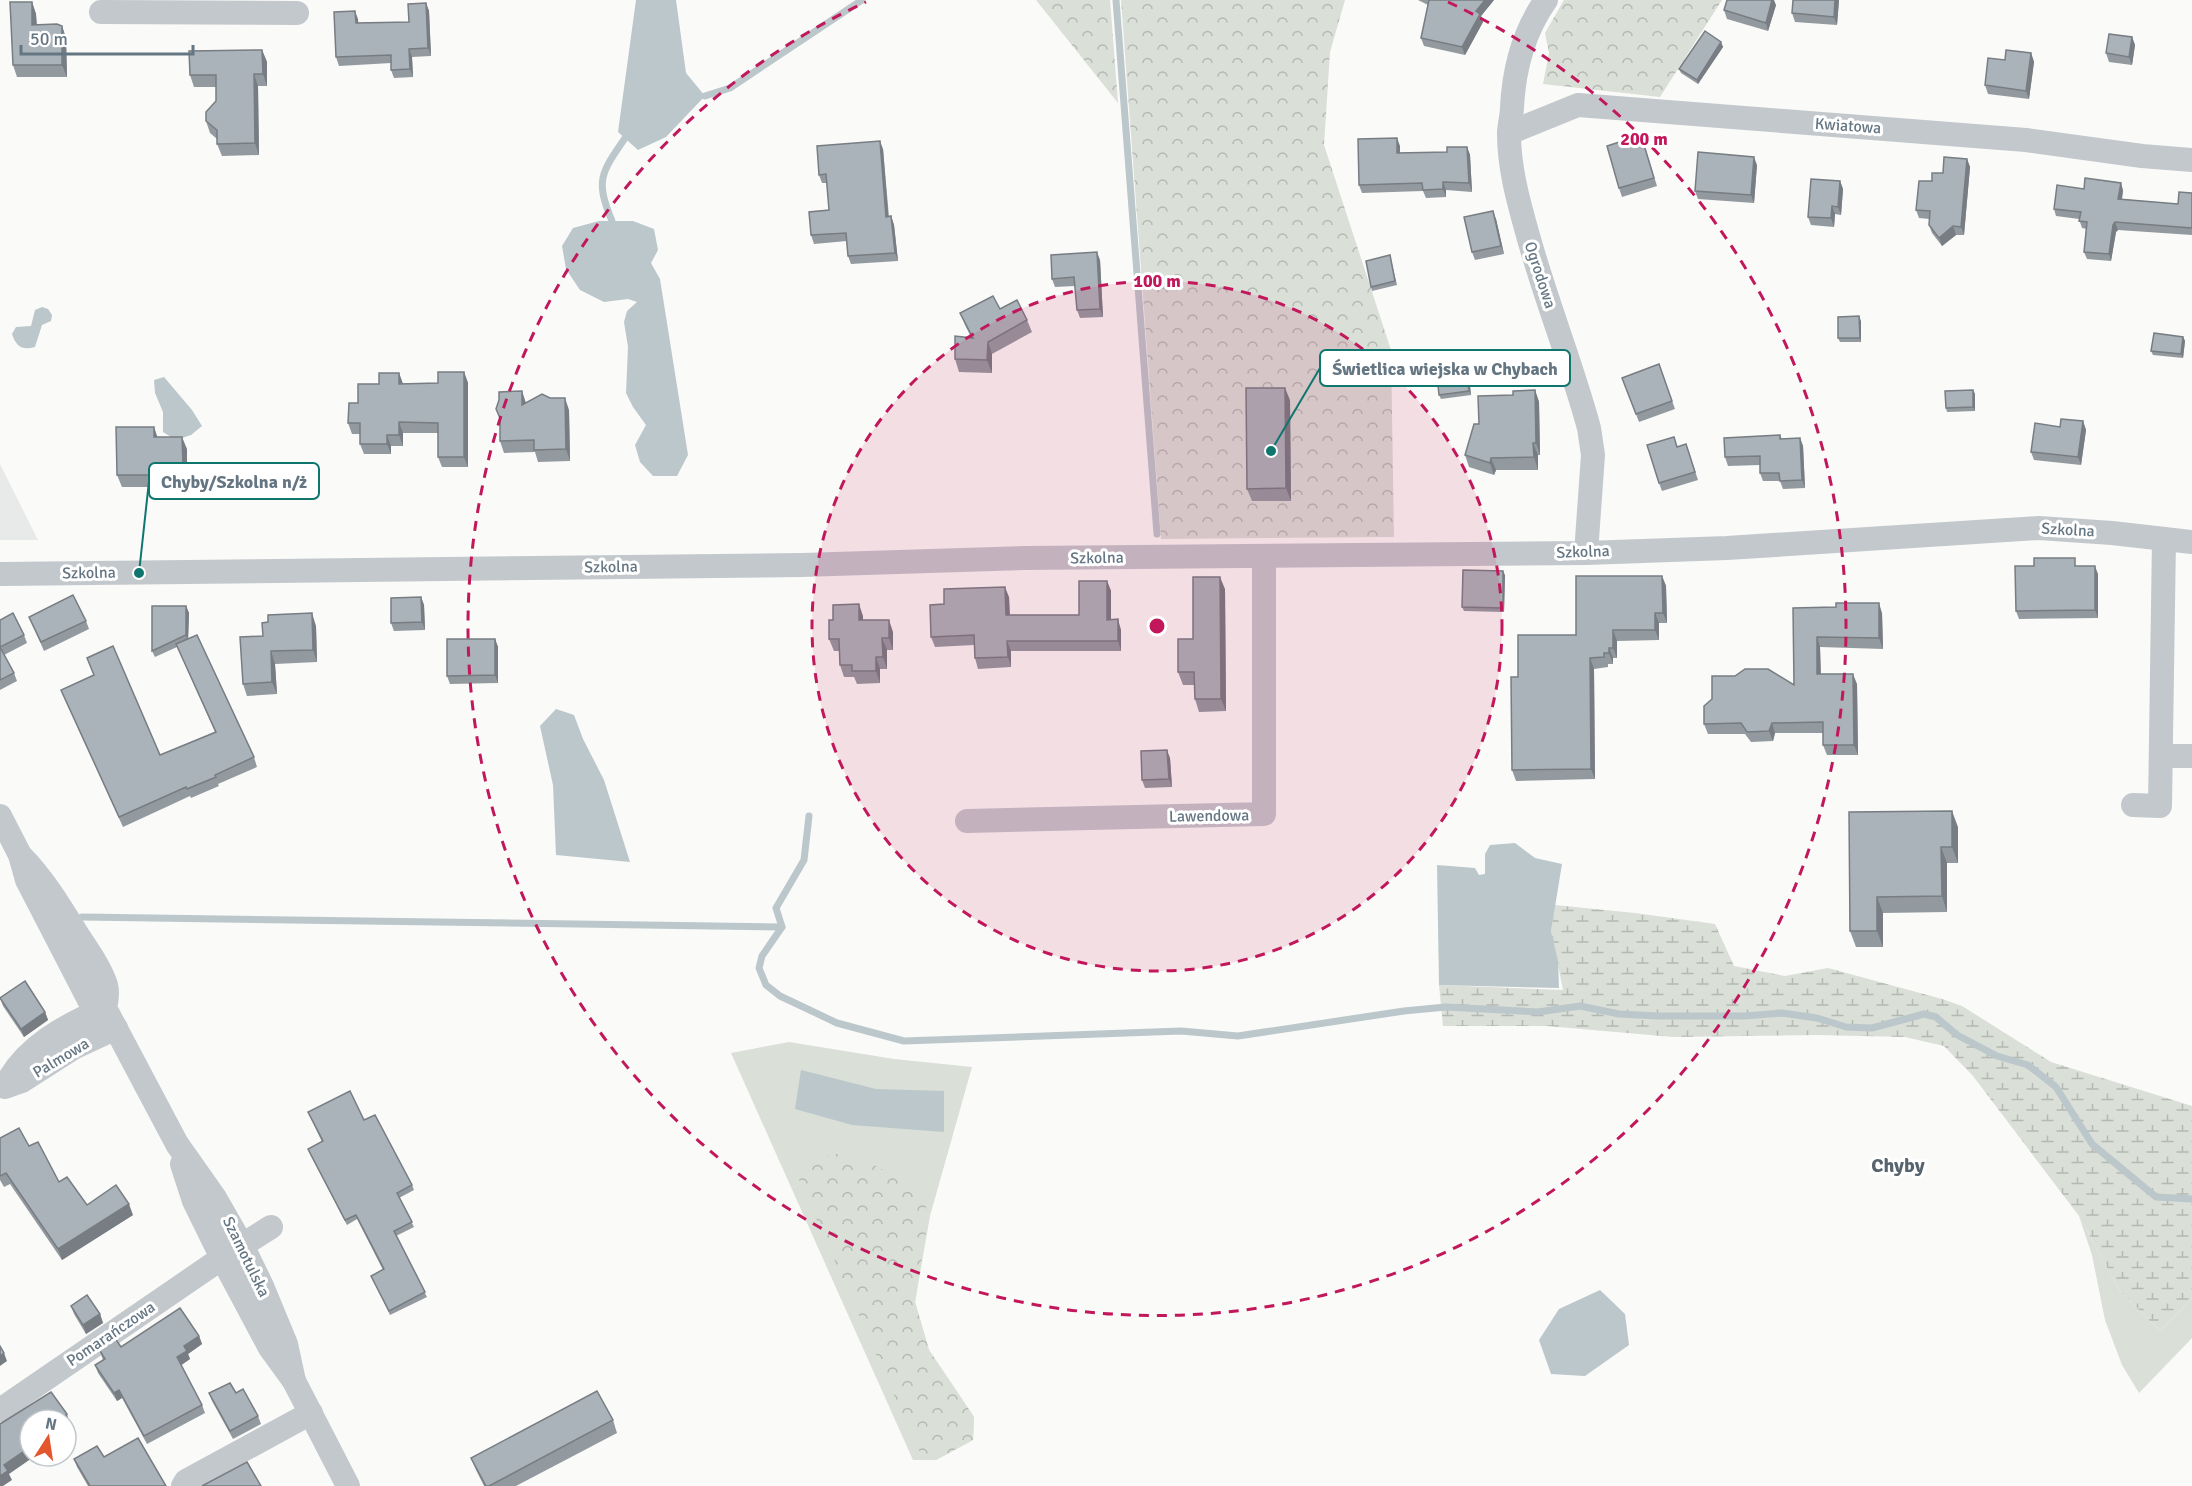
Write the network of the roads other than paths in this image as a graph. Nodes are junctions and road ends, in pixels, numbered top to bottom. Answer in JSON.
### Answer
{"nodes":[{"id":1,"x":1546,"y":0,"type":"edge"},
{"id":2,"x":227,"y":6,"type":"edge"},
{"id":3,"x":100,"y":12,"type":"dead end"},
{"id":4,"x":297,"y":13,"type":"dead end"},
{"id":5,"x":1509,"y":133,"type":"junction"},
{"id":6,"x":2192,"y":160,"type":"edge"},
{"id":7,"x":2164,"y":539,"type":"junction"},
{"id":8,"x":2192,"y":542,"type":"edge"},
{"id":9,"x":1586,"y":553,"type":"junction"},
{"id":10,"x":1264,"y":556,"type":"junction"},
{"id":11,"x":0,"y":574,"type":"edge"},
{"id":12,"x":2162,"y":756,"type":"junction"},
{"id":13,"x":2192,"y":756,"type":"edge"},
{"id":14,"x":2133,"y":805,"type":"dead end"},
{"id":15,"x":0,"y":816,"type":"edge"},
{"id":16,"x":967,"y":822,"type":"dead end"},
{"id":17,"x":111,"y":1018,"type":"junction"},
{"id":18,"x":3,"y":1089,"type":"edge"},
{"id":19,"x":271,"y":1227,"type":"dead end"},
{"id":20,"x":232,"y":1251,"type":"junction"},
{"id":21,"x":0,"y":1410,"type":"edge"},
{"id":22,"x":311,"y":1413,"type":"junction"},
{"id":23,"x":183,"y":1486,"type":"edge"},
{"id":24,"x":348,"y":1486,"type":"edge"}],
"edges":[{"from":1,"to":5,"type":"street","name":"Ogrodowa"},
{"from":2,"to":3,"type":"street"},
{"from":2,"to":4,"type":"street"},
{"from":5,"to":6,"type":"street","name":"Kwiatowa"},
{"from":5,"to":9,"type":"street","name":"Ogrodowa"},
{"from":7,"to":8,"type":"street","name":"Szkolna"},
{"from":7,"to":9,"type":"street","name":"Szkolna"},
{"from":7,"to":12,"type":"street"},
{"from":9,"to":10,"type":"street","name":"Szkolna"},
{"from":10,"to":11,"type":"street","name":"Szkolna"},
{"from":10,"to":16,"type":"street","name":"Lawendowa"},
{"from":12,"to":13,"type":"street"},
{"from":12,"to":14,"type":"street"},
{"from":15,"to":17,"type":"street","name":"Szamotulska"},
{"from":17,"to":18,"type":"street","name":"Palmowa"},
{"from":17,"to":20,"type":"street","name":"Szamotulska"},
{"from":19,"to":20,"type":"street","name":"Pomarańczowa"},
{"from":20,"to":21,"type":"street","name":"Pomarańczowa"},
{"from":20,"to":22,"type":"street","name":"Szamotulska"},
{"from":22,"to":23,"type":"street"},
{"from":22,"to":24,"type":"street","name":"Szamotulska"}]}
